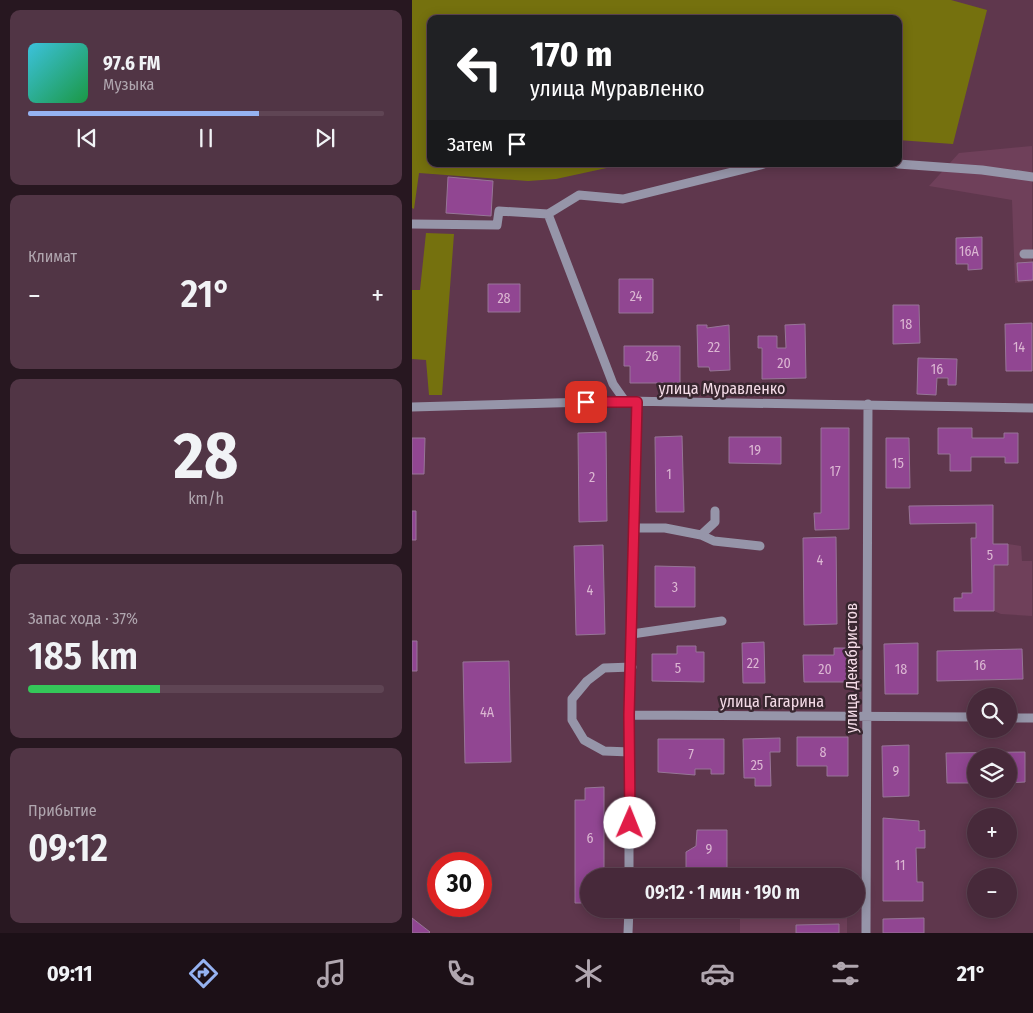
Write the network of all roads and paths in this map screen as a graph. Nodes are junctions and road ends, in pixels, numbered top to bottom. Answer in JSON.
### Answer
{"nodes":[{"id":1,"x":902,"y":164,"type":"edge"},
{"id":2,"x":752,"y":167,"type":"edge"},
{"id":3,"x":1032,"y":177,"type":"edge"},
{"id":4,"x":548,"y":214,"type":"junction"},
{"id":5,"x":412,"y":224,"type":"edge"},
{"id":6,"x":625,"y":400,"type":"junction"},
{"id":7,"x":637,"y":402,"type":"junction"},
{"id":8,"x":868,"y":404,"type":"junction"},
{"id":9,"x":412,"y":407,"type":"edge"},
{"id":10,"x":1032,"y":408,"type":"edge"},
{"id":11,"x":715,"y":511,"type":"dead end"},
{"id":12,"x":635,"y":528,"type":"junction"},
{"id":13,"x":701,"y":535,"type":"junction"},
{"id":14,"x":760,"y":546,"type":"dead end"},
{"id":15,"x":722,"y":621,"type":"dead end"},
{"id":16,"x":632,"y":634,"type":"junction"},
{"id":17,"x":632,"y":667,"type":"junction"},
{"id":18,"x":629,"y":715,"type":"junction"},
{"id":19,"x":866,"y":716,"type":"junction"},
{"id":20,"x":967,"y":718,"type":"edge"},
{"id":21,"x":1017,"y":718,"type":"edge"},
{"id":22,"x":1032,"y":718,"type":"edge"},
{"id":23,"x":630,"y":752,"type":"junction"},
{"id":24,"x":629,"y":868,"type":"edge"},
{"id":25,"x":629,"y":918,"type":"edge"},
{"id":26,"x":628,"y":933,"type":"edge"},
{"id":27,"x":866,"y":933,"type":"edge"}],
"edges":[{"from":1,"to":3,"type":"street"},
{"from":2,"to":4,"type":"street"},
{"from":4,"to":5,"type":"street"},
{"from":4,"to":6,"type":"street"},
{"from":6,"to":7,"type":"street","name":"улица Муравленко"},
{"from":6,"to":9,"type":"street","name":"улица Муравленко"},
{"from":7,"to":8,"type":"street","name":"улица Муравленко"},
{"from":7,"to":12,"type":"street"},
{"from":8,"to":10,"type":"street","name":"улица Муравленко"},
{"from":8,"to":19,"type":"street","name":"улица Декабристов"},
{"from":11,"to":13,"type":"street"},
{"from":12,"to":13,"type":"street"},
{"from":12,"to":16,"type":"street"},
{"from":13,"to":14,"type":"street"},
{"from":15,"to":16,"type":"street"},
{"from":16,"to":17,"type":"street"},
{"from":17,"to":18,"type":"street"},
{"from":17,"to":23,"type":"street"},
{"from":18,"to":19,"type":"street","name":"улица Гагарина"},
{"from":18,"to":23,"type":"street"},
{"from":19,"to":20,"type":"street","name":"улица Гагарина"},
{"from":19,"to":27,"type":"street","name":"улица Декабристов"},
{"from":21,"to":22,"type":"street"},
{"from":23,"to":24,"type":"street"},
{"from":25,"to":26,"type":"street"}]}
